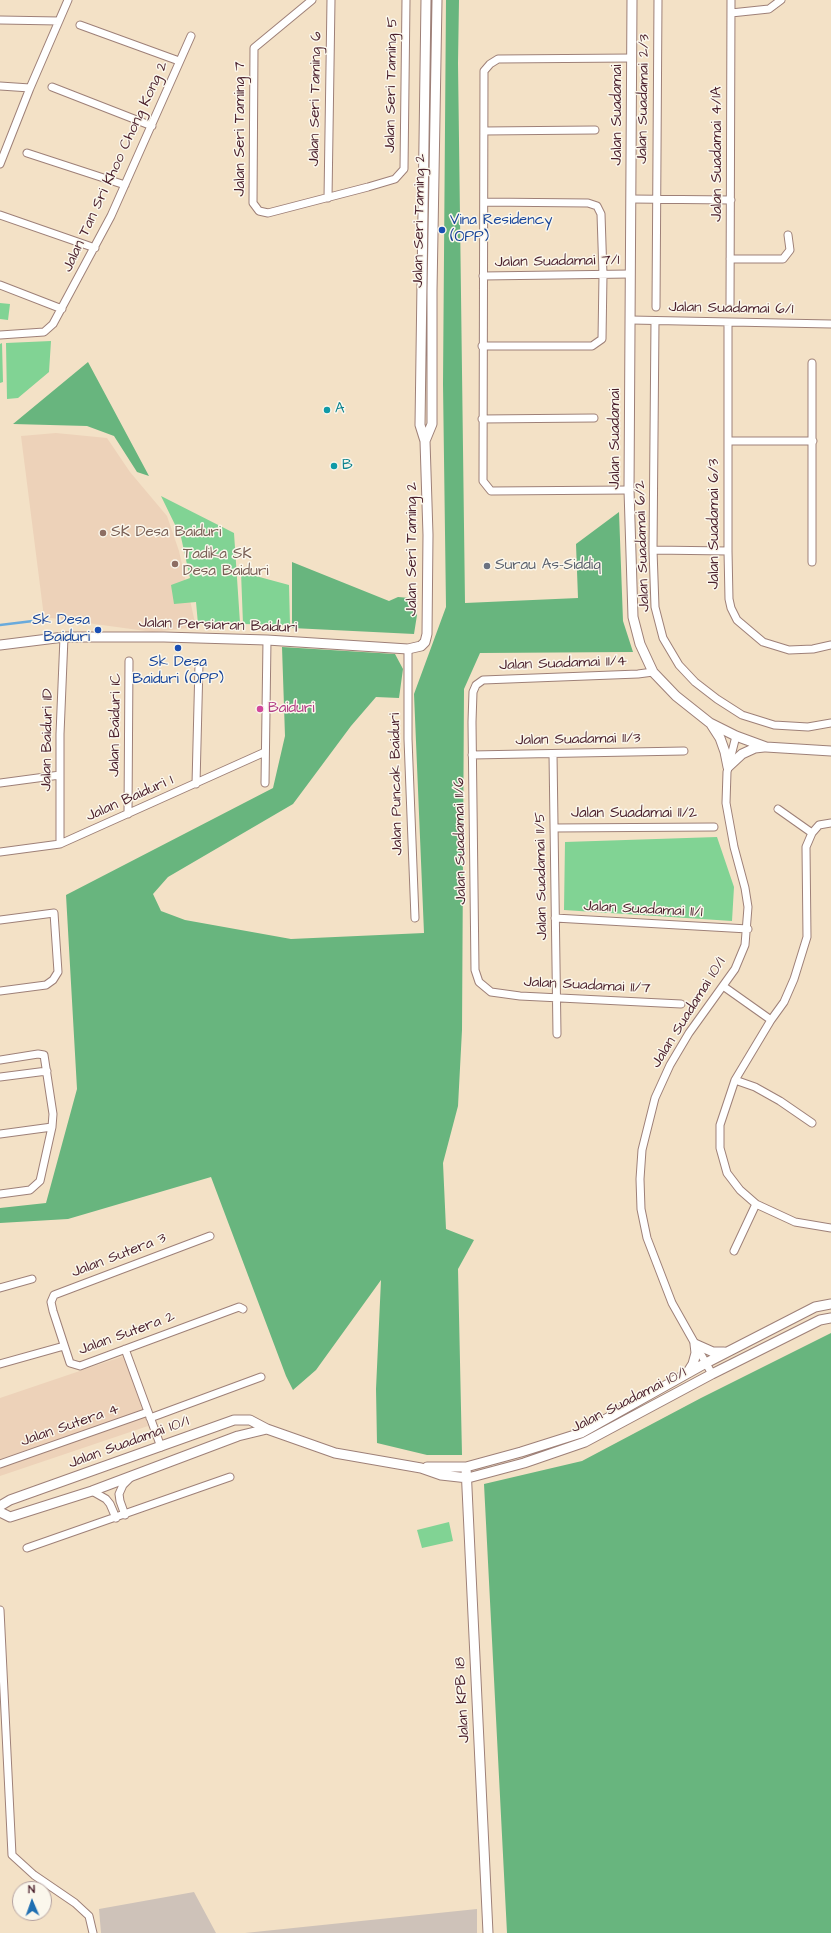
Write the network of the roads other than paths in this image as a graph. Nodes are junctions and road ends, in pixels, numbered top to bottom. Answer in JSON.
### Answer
{"nodes":[{"id":1,"x":68,"y":0,"type":"edge"},
{"id":2,"x":312,"y":0,"type":"edge"},
{"id":3,"x":331,"y":0,"type":"edge"},
{"id":4,"x":406,"y":0,"type":"edge"},
{"id":5,"x":426,"y":0,"type":"edge"},
{"id":6,"x":437,"y":0,"type":"edge"},
{"id":7,"x":632,"y":0,"type":"edge"},
{"id":8,"x":658,"y":0,"type":"edge"},
{"id":9,"x":731,"y":0,"type":"edge"},
{"id":10,"x":781,"y":0,"type":"edge"},
{"id":11,"x":731,"y":13,"type":"junction"},
{"id":12,"x":0,"y":20,"type":"edge"},
{"id":13,"x":59,"y":21,"type":"junction"},
{"id":14,"x":80,"y":25,"type":"dead end"},
{"id":15,"x":191,"y":36,"type":"dead end"},
{"id":16,"x":632,"y":58,"type":"junction"},
{"id":17,"x":180,"y":61,"type":"junction"},
{"id":18,"x":0,"y":86,"type":"edge"},
{"id":19,"x":52,"y":87,"type":"dead end"},
{"id":20,"x":30,"y":88,"type":"junction"},
{"id":21,"x":152,"y":126,"type":"junction"},
{"id":22,"x":595,"y":130,"type":"dead end"},
{"id":23,"x":484,"y":131,"type":"junction"},
{"id":24,"x":27,"y":153,"type":"dead end"},
{"id":25,"x":0,"y":164,"type":"edge"},
{"id":26,"x":125,"y":185,"type":"junction"},
{"id":27,"x":328,"y":198,"type":"junction"},
{"id":28,"x":631,"y":199,"type":"junction"},
{"id":29,"x":656,"y":199,"type":"junction"},
{"id":30,"x":731,"y":200,"type":"junction"},
{"id":31,"x":484,"y":202,"type":"junction"},
{"id":32,"x":0,"y":215,"type":"edge"},
{"id":33,"x":788,"y":235,"type":"dead end"},
{"id":34,"x":95,"y":248,"type":"junction"},
{"id":35,"x":730,"y":259,"type":"junction"},
{"id":36,"x":630,"y":274,"type":"junction"},
{"id":37,"x":603,"y":275,"type":"junction"},
{"id":38,"x":483,"y":276,"type":"junction"},
{"id":39,"x":0,"y":286,"type":"edge"},
{"id":40,"x":656,"y":306,"type":"dead end"},
{"id":41,"x":730,"y":307,"type":"dead end"},
{"id":42,"x":62,"y":309,"type":"junction"},
{"id":43,"x":631,"y":320,"type":"junction"},
{"id":44,"x":655,"y":321,"type":"junction"},
{"id":45,"x":728,"y":322,"type":"junction"},
{"id":46,"x":831,"y":324,"type":"edge"},
{"id":47,"x":0,"y":335,"type":"edge"},
{"id":48,"x":482,"y":346,"type":"junction"},
{"id":49,"x":812,"y":363,"type":"dead end"},
{"id":50,"x":482,"y":418,"type":"junction"},
{"id":51,"x":594,"y":418,"type":"dead end"},
{"id":52,"x":425,"y":441,"type":"junction"},
{"id":53,"x":728,"y":441,"type":"junction"},
{"id":54,"x":813,"y":441,"type":"junction"},
{"id":55,"x":629,"y":490,"type":"junction"},
{"id":56,"x":653,"y":550,"type":"junction"},
{"id":57,"x":728,"y":551,"type":"junction"},
{"id":58,"x":812,"y":562,"type":"dead end"},
{"id":59,"x":64,"y":637,"type":"junction"},
{"id":60,"x":267,"y":640,"type":"junction"},
{"id":61,"x":0,"y":644,"type":"edge"},
{"id":62,"x":831,"y":645,"type":"edge"},
{"id":63,"x":408,"y":649,"type":"junction"},
{"id":64,"x":130,"y":661,"type":"dead end"},
{"id":65,"x":199,"y":664,"type":"dead end"},
{"id":66,"x":652,"y":672,"type":"junction"},
{"id":67,"x":476,"y":684,"type":"joint"},
{"id":68,"x":710,"y":723,"type":"junction"},
{"id":69,"x":831,"y":724,"type":"edge"},
{"id":70,"x":736,"y":736,"type":"junction"},
{"id":71,"x":766,"y":747,"type":"junction"},
{"id":72,"x":684,"y":751,"type":"dead end"},
{"id":73,"x":831,"y":751,"type":"edge"},
{"id":74,"x":265,"y":752,"type":"junction"},
{"id":75,"x":553,"y":754,"type":"junction"},
{"id":76,"x":472,"y":755,"type":"junction"},
{"id":77,"x":728,"y":767,"type":"junction"},
{"id":78,"x":60,"y":775,"type":"junction"},
{"id":79,"x":0,"y":783,"type":"edge"},
{"id":80,"x":265,"y":783,"type":"dead end"},
{"id":81,"x":196,"y":784,"type":"junction"},
{"id":82,"x":778,"y":809,"type":"dead end"},
{"id":83,"x":128,"y":814,"type":"junction"},
{"id":84,"x":831,"y":823,"type":"edge"},
{"id":85,"x":714,"y":827,"type":"dead end"},
{"id":86,"x":554,"y":828,"type":"junction"},
{"id":87,"x":812,"y":833,"type":"junction"},
{"id":88,"x":60,"y":844,"type":"junction"},
{"id":89,"x":0,"y":852,"type":"edge"},
{"id":90,"x":415,"y":918,"type":"dead end"},
{"id":91,"x":555,"y":918,"type":"junction"},
{"id":92,"x":0,"y":920,"type":"edge"},
{"id":93,"x":748,"y":929,"type":"junction"},
{"id":94,"x":723,"y":986,"type":"junction"},
{"id":95,"x":0,"y":991,"type":"edge"},
{"id":96,"x":491,"y":992,"type":"joint"},
{"id":97,"x":557,"y":997,"type":"junction"},
{"id":98,"x":681,"y":1004,"type":"dead end"},
{"id":99,"x":772,"y":1020,"type":"junction"},
{"id":100,"x":557,"y":1034,"type":"dead end"},
{"id":101,"x":0,"y":1060,"type":"edge"},
{"id":102,"x":47,"y":1071,"type":"junction"},
{"id":103,"x":0,"y":1077,"type":"edge"},
{"id":104,"x":735,"y":1080,"type":"junction"},
{"id":105,"x":812,"y":1123,"type":"dead end"},
{"id":106,"x":52,"y":1127,"type":"junction"},
{"id":107,"x":0,"y":1134,"type":"edge"},
{"id":108,"x":0,"y":1194,"type":"edge"},
{"id":109,"x":756,"y":1204,"type":"junction"},
{"id":110,"x":831,"y":1228,"type":"edge"},
{"id":111,"x":210,"y":1236,"type":"dead end"},
{"id":112,"x":734,"y":1251,"type":"dead end"},
{"id":113,"x":32,"y":1279,"type":"dead end"},
{"id":114,"x":0,"y":1288,"type":"edge"},
{"id":115,"x":831,"y":1304,"type":"edge"},
{"id":116,"x":243,"y":1309,"type":"dead end"},
{"id":117,"x":53,"y":1311,"type":"joint"},
{"id":118,"x":831,"y":1318,"type":"edge"},
{"id":119,"x":695,"y":1344,"type":"junction"},
{"id":120,"x":64,"y":1346,"type":"junction"},
{"id":121,"x":125,"y":1349,"type":"junction"},
{"id":122,"x":727,"y":1352,"type":"junction"},
{"id":123,"x":706,"y":1363,"type":"junction"},
{"id":124,"x":0,"y":1364,"type":"edge"},
{"id":125,"x":712,"y":1374,"type":"junction"},
{"id":126,"x":686,"y":1375,"type":"junction"},
{"id":127,"x":261,"y":1377,"type":"dead end"},
{"id":128,"x":152,"y":1415,"type":"junction"},
{"id":129,"x":267,"y":1429,"type":"junction"},
{"id":130,"x":160,"y":1447,"type":"junction"},
{"id":131,"x":0,"y":1464,"type":"edge"},
{"id":132,"x":466,"y":1467,"type":"junction"},
{"id":133,"x":421,"y":1468,"type":"junction"},
{"id":134,"x":132,"y":1476,"type":"junction"},
{"id":135,"x":230,"y":1476,"type":"dead end"},
{"id":136,"x":468,"y":1478,"type":"junction"},
{"id":137,"x":92,"y":1492,"type":"junction"},
{"id":138,"x":0,"y":1506,"type":"edge"},
{"id":139,"x":0,"y":1512,"type":"edge"},
{"id":140,"x":125,"y":1515,"type":"junction"},
{"id":141,"x":116,"y":1518,"type":"junction"},
{"id":142,"x":26,"y":1548,"type":"dead end"},
{"id":143,"x":0,"y":1610,"type":"edge"},
{"id":144,"x":1,"y":1634,"type":"edge"},
{"id":145,"x":3,"y":1717,"type":"edge"},
{"id":146,"x":93,"y":1933,"type":"edge"},
{"id":147,"x":488,"y":1933,"type":"edge"}],
"edges":[{"from":1,"to":13,"type":"street"},
{"from":2,"to":27,"type":"street","name":"Jalan Seri Taming 7"},
{"from":3,"to":27,"type":"street","name":"Jalan Seri Taming 6"},
{"from":4,"to":27,"type":"street","name":"Jalan Seri Taming 5"},
{"from":5,"to":52,"type":"street","name":"Jalan Seri Taming 2"},
{"from":6,"to":52,"type":"street","name":"Jalan Seri Taming 2"},
{"from":7,"to":16,"type":"street","name":"Jalan Suadamai"},
{"from":8,"to":29,"type":"street","name":"Jalan Suadamai 2/3"},
{"from":9,"to":11,"type":"street","name":"Jalan Suadamai 4/1A"},
{"from":10,"to":11,"type":"street"},
{"from":11,"to":30,"type":"street","name":"Jalan Suadamai 4/1A"},
{"from":12,"to":13,"type":"street"},
{"from":13,"to":20,"type":"street"},
{"from":14,"to":17,"type":"street"},
{"from":15,"to":17,"type":"street","name":"Jalan Tan Sri Khoo Chong Kong 2"},
{"from":16,"to":23,"type":"street"},
{"from":16,"to":28,"type":"street","name":"Jalan Suadamai"},
{"from":17,"to":21,"type":"street","name":"Jalan Tan Sri Khoo Chong Kong 2"},
{"from":18,"to":20,"type":"street"},
{"from":19,"to":21,"type":"street"},
{"from":20,"to":25,"type":"street"},
{"from":21,"to":26,"type":"street","name":"Jalan Tan Sri Khoo Chong Kong 2"},
{"from":22,"to":23,"type":"street"},
{"from":23,"to":31,"type":"street"},
{"from":24,"to":26,"type":"street"},
{"from":26,"to":34,"type":"street","name":"Jalan Tan Sri Khoo Chong Kong 2"},
{"from":28,"to":29,"type":"street"},
{"from":28,"to":36,"type":"street","name":"Jalan Suadamai"},
{"from":29,"to":30,"type":"street"},
{"from":29,"to":40,"type":"street","name":"Jalan Suadamai 2/3"},
{"from":30,"to":35,"type":"street","name":"Jalan Suadamai 4/1A"},
{"from":31,"to":37,"type":"street"},
{"from":31,"to":38,"type":"street"},
{"from":32,"to":34,"type":"street"},
{"from":33,"to":35,"type":"street"},
{"from":34,"to":42,"type":"street","name":"Jalan Tan Sri Khoo Chong Kong 2"},
{"from":35,"to":41,"type":"street","name":"Jalan Suadamai 4/1A"},
{"from":36,"to":37,"type":"street","name":"Jalan Suadamai 7/1"},
{"from":36,"to":43,"type":"street","name":"Jalan Suadamai"},
{"from":37,"to":38,"type":"street","name":"Jalan Suadamai 7/1"},
{"from":37,"to":48,"type":"street"},
{"from":38,"to":48,"type":"street"},
{"from":39,"to":42,"type":"street"},
{"from":42,"to":47,"type":"street","name":"Jalan Tan Sri Khoo Chong Kong 2"},
{"from":43,"to":44,"type":"street","name":"Jalan Suadamai 6/1"},
{"from":43,"to":55,"type":"street","name":"Jalan Suadamai"},
{"from":44,"to":45,"type":"street","name":"Jalan Suadamai 6/1"},
{"from":44,"to":56,"type":"street","name":"Jalan Suadamai 6/2"},
{"from":45,"to":46,"type":"street","name":"Jalan Suadamai 6/1"},
{"from":45,"to":53,"type":"street","name":"Jalan Suadamai 6/3"},
{"from":48,"to":50,"type":"street"},
{"from":49,"to":54,"type":"street"},
{"from":50,"to":51,"type":"street"},
{"from":50,"to":55,"type":"street"},
{"from":52,"to":63,"type":"street","name":"Jalan Seri Taming 2"},
{"from":53,"to":54,"type":"street"},
{"from":53,"to":57,"type":"street","name":"Jalan Suadamai 6/3"},
{"from":54,"to":58,"type":"street"},
{"from":55,"to":66,"type":"street","name":"Jalan Suadamai"},
{"from":56,"to":57,"type":"street"},
{"from":56,"to":69,"type":"street","name":"Jalan Suadamai 6/2"},
{"from":57,"to":62,"type":"street","name":"Jalan Suadamai 6/3"},
{"from":59,"to":60,"type":"street","name":"Jalan Persiaran Baiduri"},
{"from":59,"to":61,"type":"street","name":"Jalan Persiaran Baiduri"},
{"from":59,"to":78,"type":"street","name":"Jalan Baiduri 1D"},
{"from":60,"to":63,"type":"street","name":"Jalan Persiaran Baiduri"},
{"from":60,"to":74,"type":"street"},
{"from":63,"to":90,"type":"street","name":"Jalan Puncak Baiduri"},
{"from":64,"to":83,"type":"street","name":"Jalan Baiduri 1C"},
{"from":65,"to":81,"type":"street"},
{"from":66,"to":67,"type":"street","name":"Jalan Suadamai 11/4"},
{"from":66,"to":68,"type":"street","name":"Jalan Suadamai"},
{"from":67,"to":76,"type":"street","name":"Jalan Suadamai 11/6"},
{"from":68,"to":70,"type":"street","name":"Jalan Suadamai"},
{"from":68,"to":77,"type":"street"},
{"from":70,"to":71,"type":"street","name":"Jalan Suadamai"},
{"from":70,"to":77,"type":"street","name":"Jalan Suadamai 10/1"},
{"from":71,"to":73,"type":"street","name":"Jalan Suadamai"},
{"from":71,"to":77,"type":"street"},
{"from":72,"to":75,"type":"street","name":"Jalan Suadamai 11/3"},
{"from":74,"to":80,"type":"street"},
{"from":74,"to":81,"type":"street","name":"Jalan Baiduri 1"},
{"from":75,"to":76,"type":"street","name":"Jalan Suadamai 11/3"},
{"from":75,"to":86,"type":"street","name":"Jalan Suadamai 11/5"},
{"from":76,"to":96,"type":"street","name":"Jalan Suadamai 11/6"},
{"from":77,"to":93,"type":"street","name":"Jalan Suadamai 10/1"},
{"from":78,"to":79,"type":"street"},
{"from":78,"to":88,"type":"street","name":"Jalan Baiduri 1D"},
{"from":81,"to":83,"type":"street","name":"Jalan Baiduri 1"},
{"from":82,"to":87,"type":"street"},
{"from":83,"to":88,"type":"street","name":"Jalan Baiduri 1"},
{"from":84,"to":87,"type":"street"},
{"from":85,"to":86,"type":"street","name":"Jalan Suadamai 11/2"},
{"from":86,"to":91,"type":"street","name":"Jalan Suadamai 11/5"},
{"from":87,"to":99,"type":"street"},
{"from":88,"to":89,"type":"street","name":"Jalan Baiduri 1"},
{"from":91,"to":93,"type":"street","name":"Jalan Suadamai 11/1"},
{"from":91,"to":97,"type":"street","name":"Jalan Suadamai 11/5"},
{"from":92,"to":95,"type":"street"},
{"from":93,"to":94,"type":"street","name":"Jalan Suadamai 10/1"},
{"from":94,"to":99,"type":"street"},
{"from":94,"to":119,"type":"street","name":"Jalan Suadamai 10/1"},
{"from":96,"to":97,"type":"street","name":"Jalan Suadamai 11/7"},
{"from":97,"to":98,"type":"street","name":"Jalan Suadamai 11/7"},
{"from":97,"to":100,"type":"street","name":"Jalan Suadamai 11/5"},
{"from":99,"to":104,"type":"street"},
{"from":101,"to":102,"type":"street"},
{"from":102,"to":103,"type":"street"},
{"from":102,"to":106,"type":"street"},
{"from":104,"to":105,"type":"street"},
{"from":104,"to":109,"type":"street"},
{"from":106,"to":107,"type":"street"},
{"from":106,"to":108,"type":"street"},
{"from":109,"to":110,"type":"street"},
{"from":109,"to":112,"type":"street"},
{"from":111,"to":117,"type":"street","name":"Jalan Sutera 3"},
{"from":113,"to":114,"type":"street"},
{"from":115,"to":122,"type":"street","name":"Jalan Suadamai 10/1"},
{"from":116,"to":121,"type":"street","name":"Jalan Sutera 2"},
{"from":117,"to":120,"type":"street","name":"Jalan Sutera 2"},
{"from":118,"to":125,"type":"street","name":"Jalan Suadamai 10/1"},
{"from":119,"to":122,"type":"street"},
{"from":119,"to":123,"type":"street","name":"Jalan Suadamai 10/1"},
{"from":119,"to":126,"type":"street"},
{"from":120,"to":121,"type":"street","name":"Jalan Sutera 2"},
{"from":120,"to":124,"type":"street"},
{"from":121,"to":128,"type":"street"},
{"from":122,"to":123,"type":"street","name":"Jalan Suadamai 10/1"},
{"from":123,"to":125,"type":"street","name":"Jalan Suadamai 10/1"},
{"from":123,"to":126,"type":"street","name":"Jalan Suadamai 10/1"},
{"from":125,"to":136,"type":"street","name":"Jalan Suadamai 10/1"},
{"from":126,"to":132,"type":"street","name":"Jalan Suadamai 10/1"},
{"from":127,"to":128,"type":"street","name":"Jalan Sutera 4"},
{"from":128,"to":130,"type":"street"},
{"from":128,"to":131,"type":"street","name":"Jalan Sutera 4"},
{"from":129,"to":130,"type":"street","name":"Jalan Suadamai 10/1"},
{"from":129,"to":133,"type":"street","name":"Jalan Suadamai 10/1"},
{"from":129,"to":134,"type":"street","name":"Jalan Suadamai 10/1"},
{"from":130,"to":138,"type":"street","name":"Jalan Suadamai 10/1"},
{"from":132,"to":133,"type":"street","name":"Jalan Suadamai 10/1"},
{"from":132,"to":136,"type":"street","name":"Jalan KPB 18"},
{"from":133,"to":136,"type":"street","name":"Jalan Suadamai 10/1"},
{"from":134,"to":137,"type":"street","name":"Jalan Suadamai 10/1"},
{"from":134,"to":140,"type":"street"},
{"from":135,"to":140,"type":"street"},
{"from":136,"to":147,"type":"street","name":"Jalan KPB 18"},
{"from":137,"to":139,"type":"street","name":"Jalan Suadamai 10/1"},
{"from":137,"to":141,"type":"street"},
{"from":140,"to":141,"type":"street"},
{"from":141,"to":142,"type":"street"},
{"from":143,"to":144,"type":"street"},
{"from":144,"to":145,"type":"street"},
{"from":145,"to":146,"type":"street"}]}
